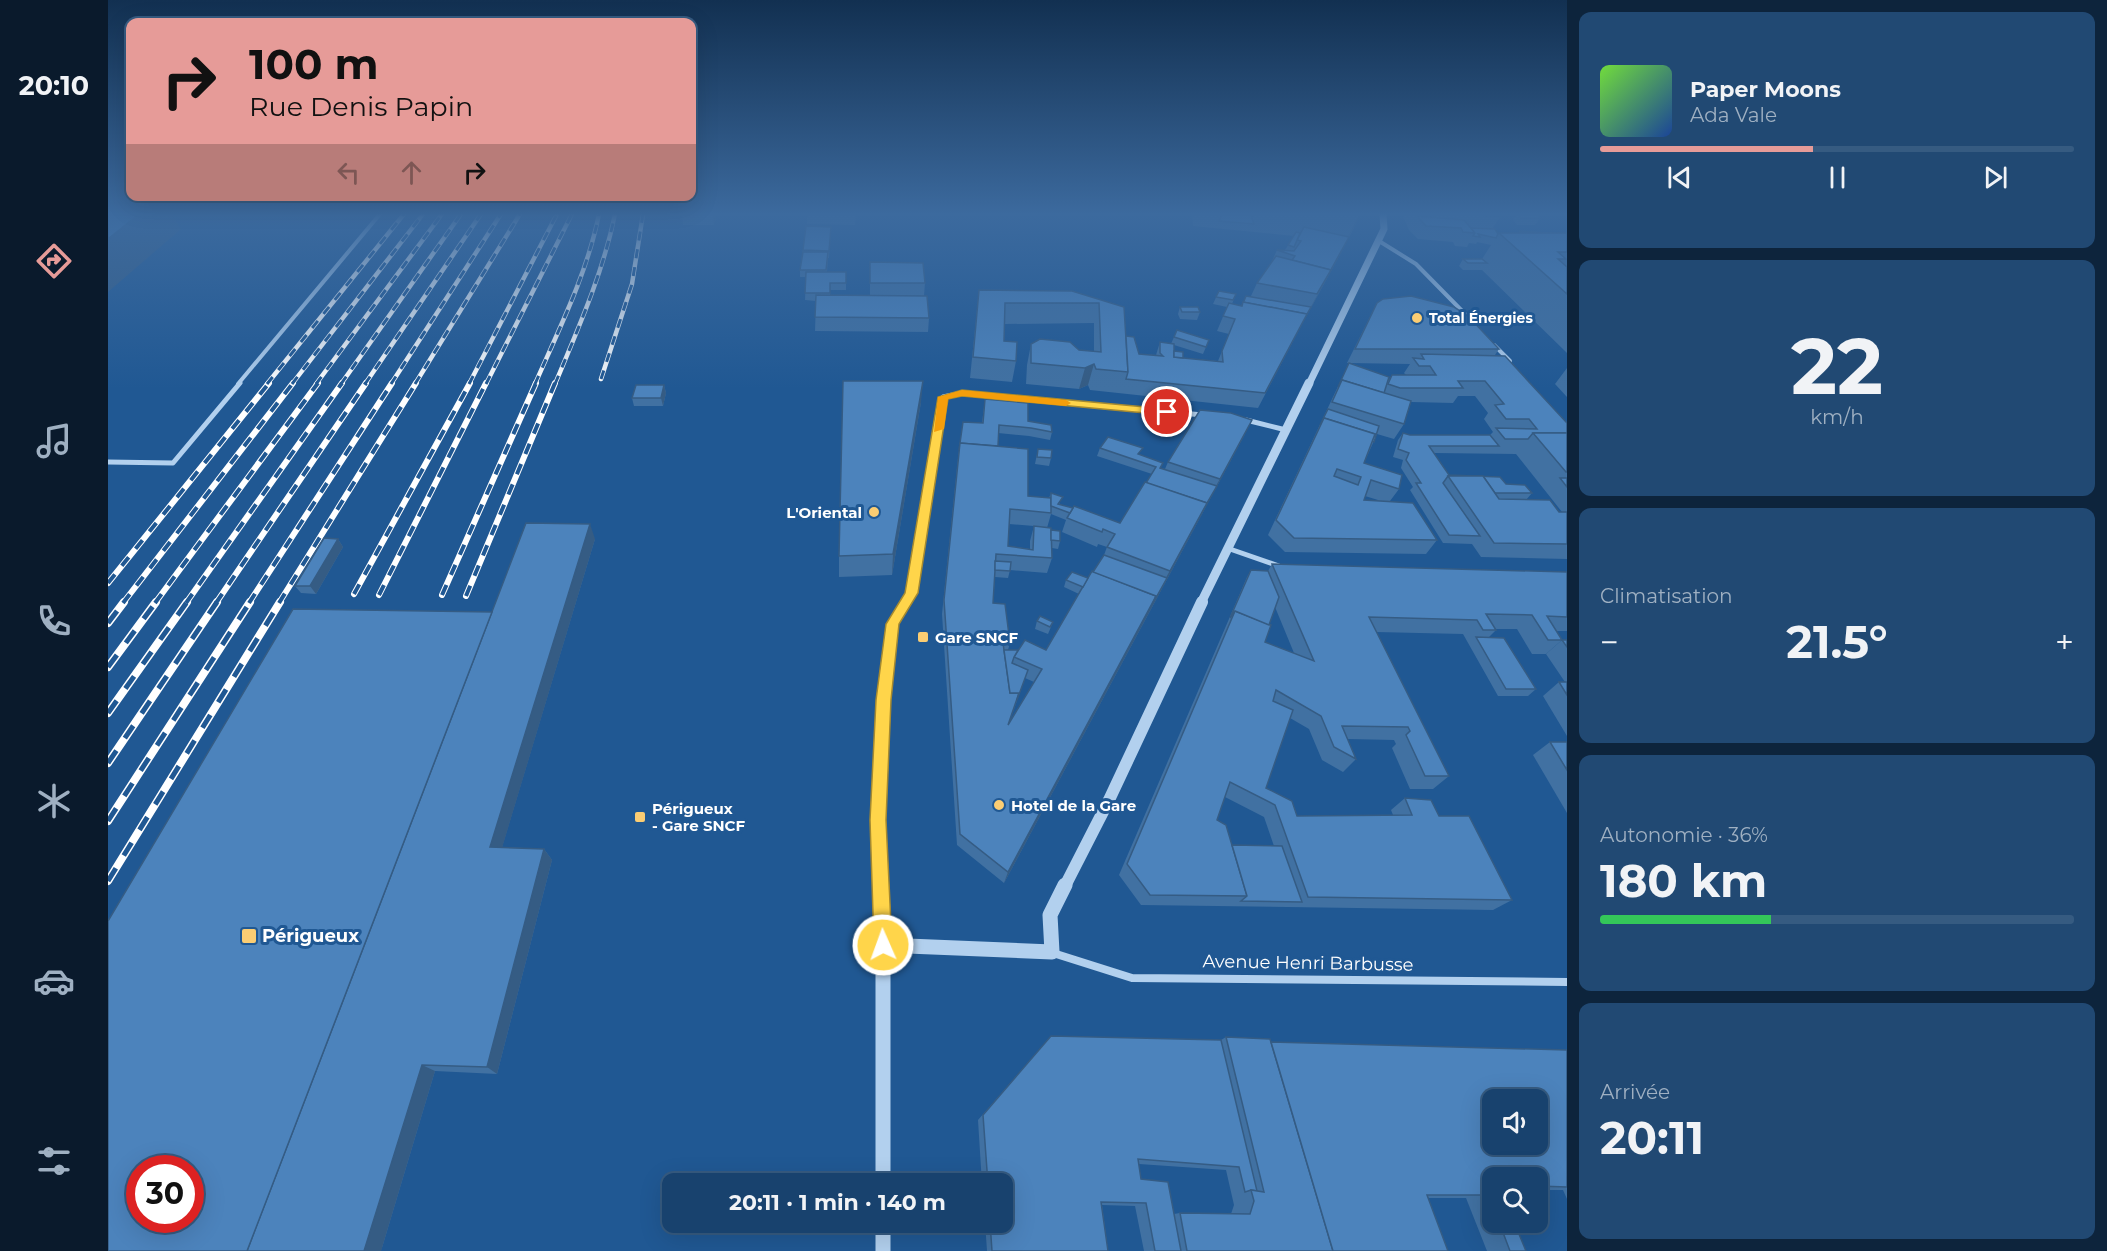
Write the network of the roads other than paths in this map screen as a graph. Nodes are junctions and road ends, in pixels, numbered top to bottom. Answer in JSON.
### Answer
{"nodes":[{"id":1,"x":331,"y":272,"type":"edge"},
{"id":2,"x":1364,"y":272,"type":"edge"},
{"id":3,"x":1424,"y":272,"type":"edge"},
{"id":4,"x":1475,"y":324,"type":"edge"},
{"id":5,"x":1491,"y":342,"type":"edge"},
{"id":6,"x":1514,"y":366,"type":"edge"},
{"id":7,"x":1211,"y":416,"type":"edge"},
{"id":8,"x":1235,"y":418,"type":"edge"},
{"id":9,"x":1286,"y":430,"type":"junction"},
{"id":10,"x":108,"y":462,"type":"edge"},
{"id":11,"x":1227,"y":548,"type":"junction"},
{"id":12,"x":1291,"y":567,"type":"edge"},
{"id":13,"x":883,"y":945,"type":"junction"},
{"id":14,"x":1052,"y":952,"type":"junction"},
{"id":15,"x":1567,"y":982,"type":"edge"},
{"id":16,"x":883,"y":1173,"type":"edge"},
{"id":17,"x":883,"y":1233,"type":"edge"},
{"id":18,"x":883,"y":1251,"type":"edge"}],
"edges":[{"from":1,"to":10,"type":"street"},
{"from":2,"to":9,"type":"street"},
{"from":3,"to":4,"type":"street"},
{"from":5,"to":6,"type":"street"},
{"from":7,"to":13,"type":"street"},
{"from":8,"to":9,"type":"street"},
{"from":9,"to":11,"type":"street"},
{"from":11,"to":12,"type":"street"},
{"from":11,"to":14,"type":"street"},
{"from":13,"to":14,"type":"street"},
{"from":13,"to":16,"type":"street"},
{"from":14,"to":15,"type":"street","name":"Avenue Henri Barbusse"},
{"from":17,"to":18,"type":"street"}]}
